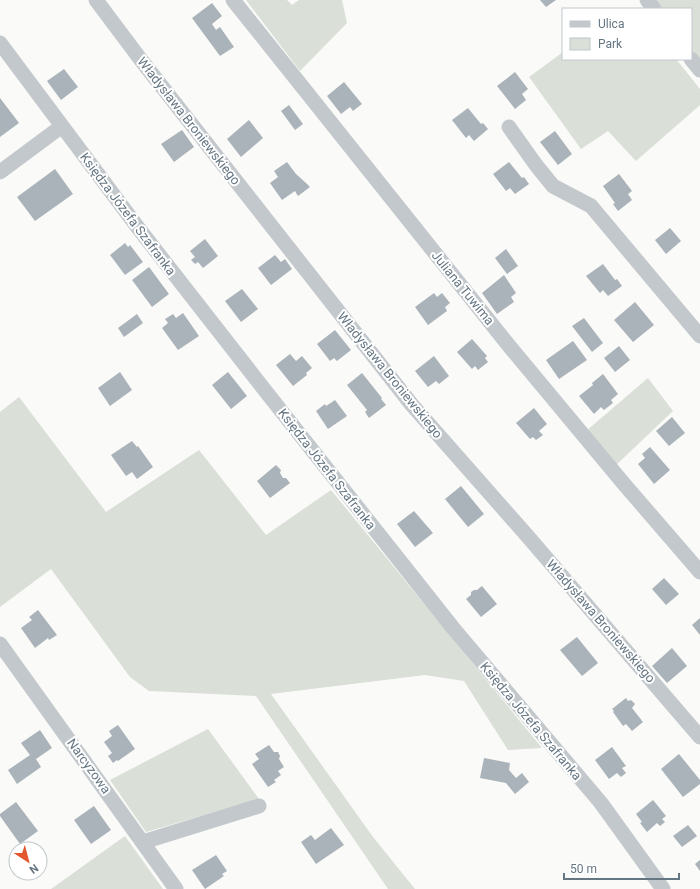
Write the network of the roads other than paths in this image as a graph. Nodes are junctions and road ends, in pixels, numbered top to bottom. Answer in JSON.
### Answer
{"nodes":[{"id":1,"x":96,"y":0,"type":"edge"},
{"id":2,"x":233,"y":0,"type":"edge"},
{"id":3,"x":647,"y":0,"type":"edge"},
{"id":4,"x":653,"y":8,"type":"edge"},
{"id":5,"x":0,"y":43,"type":"edge"},
{"id":6,"x":692,"y":59,"type":"edge"},
{"id":7,"x":700,"y":70,"type":"edge"},
{"id":8,"x":62,"y":126,"type":"junction"},
{"id":9,"x":509,"y":127,"type":"dead end"},
{"id":10,"x":0,"y":172,"type":"edge"},
{"id":11,"x":700,"y":336,"type":"edge"},
{"id":12,"x":700,"y":572,"type":"edge"},
{"id":13,"x":0,"y":644,"type":"edge"},
{"id":14,"x":700,"y":737,"type":"edge"},
{"id":15,"x":259,"y":806,"type":"dead end"},
{"id":16,"x":143,"y":842,"type":"junction"},
{"id":17,"x":176,"y":889,"type":"edge"},
{"id":18,"x":663,"y":889,"type":"edge"}],
"edges":[{"from":1,"to":14,"type":"street","name":"Władysława Broniewskiego"},
{"from":2,"to":12,"type":"street","name":"Juliana Tuwima"},
{"from":3,"to":4,"type":"street"},
{"from":5,"to":8,"type":"street","name":"Księdza Józefa Szafranka"},
{"from":6,"to":7,"type":"street"},
{"from":8,"to":10,"type":"street"},
{"from":8,"to":18,"type":"street","name":"Księdza Józefa Szafranka"},
{"from":9,"to":11,"type":"street"},
{"from":13,"to":16,"type":"street","name":"Narcyzowa"},
{"from":15,"to":16,"type":"street"},
{"from":16,"to":17,"type":"street","name":"Narcyzowa"}]}
